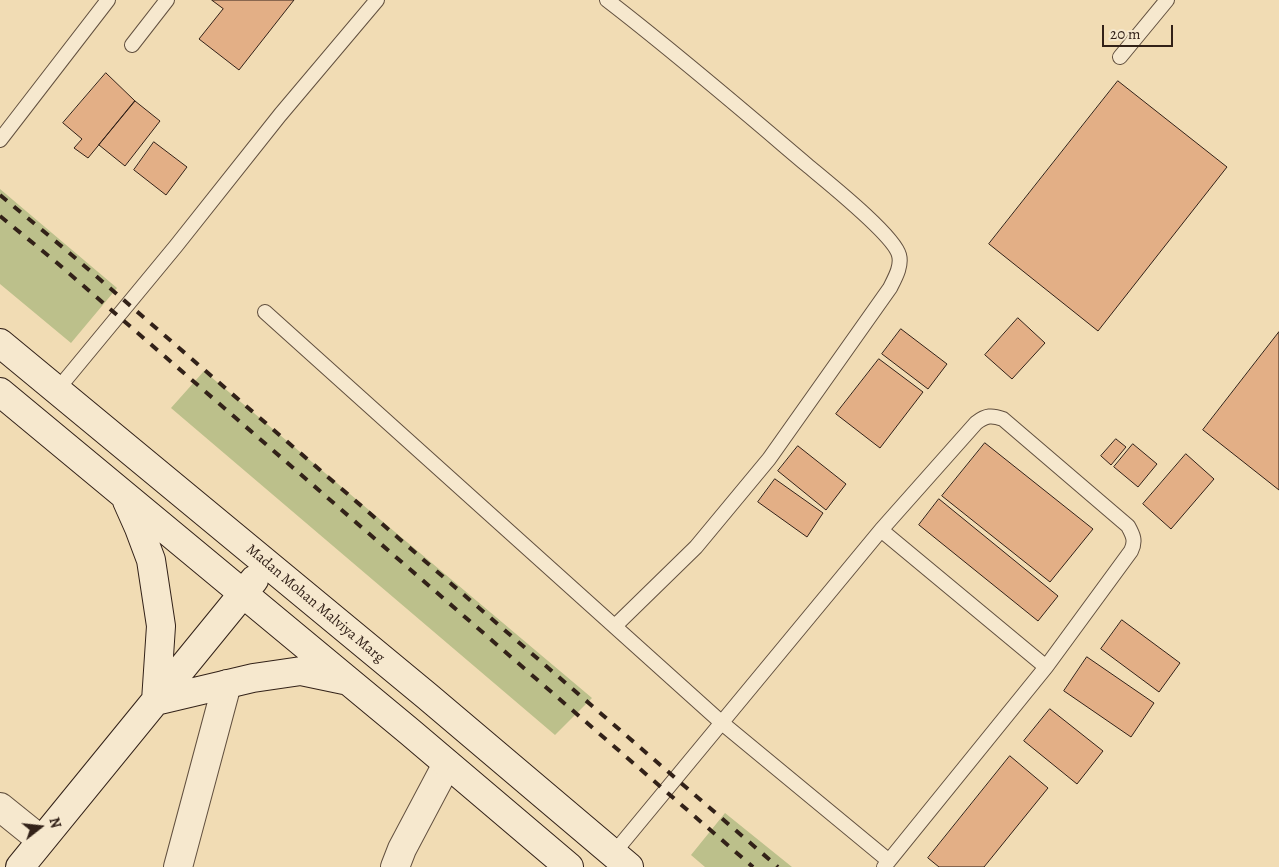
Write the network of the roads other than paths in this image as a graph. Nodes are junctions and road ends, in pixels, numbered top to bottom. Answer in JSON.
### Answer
{"nodes":[{"id":1,"x":108,"y":0,"type":"edge"},
{"id":2,"x":167,"y":0,"type":"edge"},
{"id":3,"x":378,"y":0,"type":"edge"},
{"id":4,"x":607,"y":0,"type":"edge"},
{"id":5,"x":1167,"y":0,"type":"edge"},
{"id":6,"x":132,"y":45,"type":"dead end"},
{"id":7,"x":1120,"y":57,"type":"dead end"},
{"id":8,"x":0,"y":140,"type":"edge"},
{"id":9,"x":265,"y":312,"type":"dead end"},
{"id":10,"x":0,"y":343,"type":"edge"},
{"id":11,"x":57,"y":390,"type":"junction"},
{"id":12,"x":0,"y":392,"type":"edge"},
{"id":13,"x":124,"y":495,"type":"junction"},
{"id":14,"x":881,"y":530,"type":"junction"},
{"id":15,"x":267,"y":564,"type":"junction"},
{"id":16,"x":243,"y":594,"type":"junction"},
{"id":17,"x":615,"y":626,"type":"junction"},
{"id":18,"x":1046,"y":667,"type":"junction"},
{"id":19,"x":348,"y":681,"type":"junction"},
{"id":20,"x":227,"y":684,"type":"junction"},
{"id":21,"x":156,"y":701,"type":"junction"},
{"id":22,"x":722,"y":723,"type":"junction"},
{"id":23,"x":447,"y":764,"type":"junction"},
{"id":24,"x":0,"y":807,"type":"edge"},
{"id":25,"x":41,"y":840,"type":"junction"},
{"id":26,"x":621,"y":860,"type":"edge"},
{"id":27,"x":887,"y":864,"type":"edge"},
{"id":28,"x":20,"y":867,"type":"edge"},
{"id":29,"x":178,"y":867,"type":"edge"},
{"id":30,"x":395,"y":867,"type":"edge"},
{"id":31,"x":569,"y":867,"type":"edge"}],
"edges":[{"from":1,"to":8,"type":"lane"},
{"from":2,"to":6,"type":"lane"},
{"from":3,"to":11,"type":"lane"},
{"from":4,"to":17,"type":"lane"},
{"from":5,"to":7,"type":"lane"},
{"from":9,"to":17,"type":"lane"},
{"from":10,"to":11,"type":"main road","name":"Madan Mohan Malviya Marg"},
{"from":11,"to":15,"type":"main road","name":"Madan Mohan Malviya Marg"},
{"from":12,"to":13,"type":"main road"},
{"from":13,"to":16,"type":"main road"},
{"from":13,"to":21,"type":"main road"},
{"from":14,"to":18,"type":"lane"},
{"from":14,"to":18,"type":"lane"},
{"from":14,"to":22,"type":"lane"},
{"from":15,"to":16,"type":"main road"},
{"from":15,"to":26,"type":"main road","name":"Madan Mohan Malviya Marg"},
{"from":16,"to":19,"type":"main road"},
{"from":16,"to":21,"type":"main road"},
{"from":17,"to":22,"type":"lane"},
{"from":18,"to":27,"type":"lane"},
{"from":19,"to":20,"type":"main road"},
{"from":19,"to":23,"type":"main road"},
{"from":20,"to":21,"type":"main road"},
{"from":20,"to":29,"type":"main road"},
{"from":21,"to":25,"type":"main road"},
{"from":22,"to":26,"type":"lane"},
{"from":22,"to":27,"type":"lane"},
{"from":23,"to":30,"type":"main road"},
{"from":23,"to":31,"type":"main road"},
{"from":24,"to":25,"type":"main road"},
{"from":25,"to":28,"type":"main road"}]}
